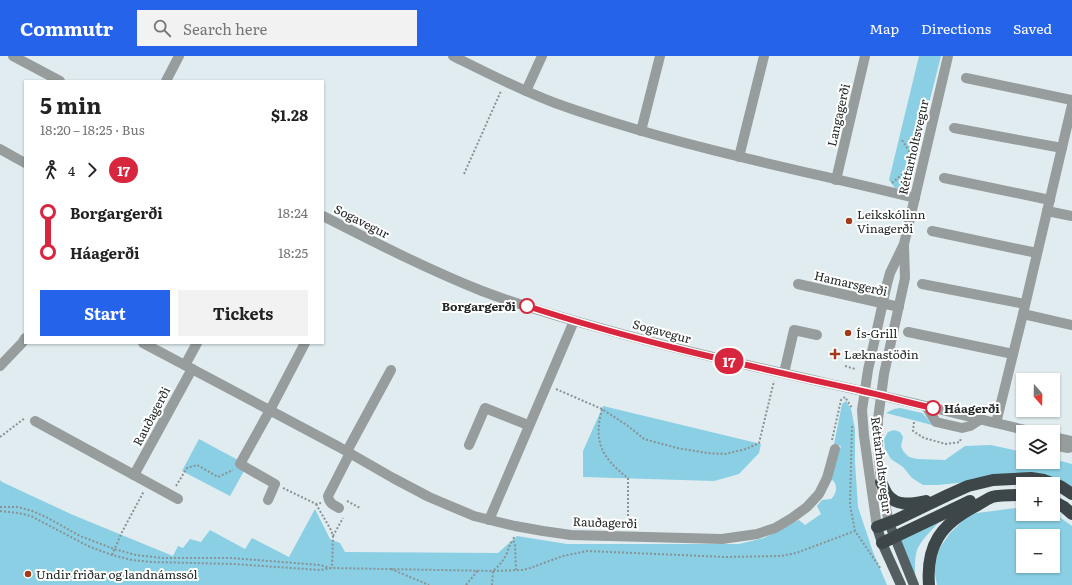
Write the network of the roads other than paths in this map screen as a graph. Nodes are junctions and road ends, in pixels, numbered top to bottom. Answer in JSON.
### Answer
{"nodes":[{"id":1,"x":13,"y":56,"type":"edge"},
{"id":2,"x":453,"y":56,"type":"edge"},
{"id":3,"x":542,"y":56,"type":"edge"},
{"id":4,"x":660,"y":56,"type":"edge"},
{"id":5,"x":764,"y":56,"type":"edge"},
{"id":6,"x":865,"y":56,"type":"edge"},
{"id":7,"x":948,"y":56,"type":"edge"},
{"id":8,"x":177,"y":57,"type":"edge"},
{"id":9,"x":966,"y":78,"type":"dead end"},
{"id":10,"x":58,"y":80,"type":"edge"},
{"id":11,"x":166,"y":80,"type":"edge"},
{"id":12,"x":526,"y":92,"type":"junction"},
{"id":13,"x":1072,"y":105,"type":"edge"},
{"id":14,"x":954,"y":128,"type":"dead end"},
{"id":15,"x":641,"y":131,"type":"junction"},
{"id":16,"x":1062,"y":148,"type":"junction"},
{"id":17,"x":0,"y":149,"type":"edge"},
{"id":18,"x":739,"y":157,"type":"junction"},
{"id":19,"x":24,"y":162,"type":"edge"},
{"id":20,"x":944,"y":178,"type":"dead end"},
{"id":21,"x":836,"y":180,"type":"junction"},
{"id":22,"x":915,"y":198,"type":"junction"},
{"id":23,"x":1050,"y":200,"type":"junction"},
{"id":24,"x":1047,"y":211,"type":"junction"},
{"id":25,"x":1072,"y":216,"type":"edge"},
{"id":26,"x":324,"y":217,"type":"edge"},
{"id":27,"x":932,"y":231,"type":"dead end"},
{"id":28,"x":904,"y":244,"type":"junction"},
{"id":29,"x":1037,"y":253,"type":"junction"},
{"id":30,"x":798,"y":284,"type":"dead end"},
{"id":31,"x":922,"y":284,"type":"dead end"},
{"id":32,"x":883,"y":303,"type":"junction"},
{"id":33,"x":899,"y":307,"type":"junction"},
{"id":34,"x":1024,"y":309,"type":"junction"},
{"id":35,"x":574,"y":321,"type":"junction"},
{"id":36,"x":1072,"y":325,"type":"edge"},
{"id":37,"x":908,"y":332,"type":"dead end"},
{"id":38,"x":817,"y":335,"type":"dead end"},
{"id":39,"x":24,"y":340,"type":"edge"},
{"id":40,"x":145,"y":344,"type":"edge"},
{"id":41,"x":197,"y":344,"type":"edge"},
{"id":42,"x":304,"y":344,"type":"edge"},
{"id":43,"x":1013,"y":354,"type":"junction"},
{"id":44,"x":0,"y":366,"type":"edge"},
{"id":45,"x":188,"y":367,"type":"junction"},
{"id":46,"x":391,"y":370,"type":"dead end"},
{"id":47,"x":780,"y":373,"type":"junction"},
{"id":48,"x":865,"y":391,"type":"junction"},
{"id":49,"x":880,"y":396,"type":"junction"},
{"id":50,"x":270,"y":410,"type":"junction"},
{"id":51,"x":35,"y":421,"type":"road end"},
{"id":52,"x":996,"y":423,"type":"junction"},
{"id":53,"x":528,"y":425,"type":"junction"},
{"id":54,"x":1010,"y":426,"type":"junction"},
{"id":55,"x":1016,"y":428,"type":"edge"},
{"id":56,"x":1016,"y":430,"type":"edge"},
{"id":57,"x":1060,"y":438,"type":"edge"},
{"id":58,"x":1072,"y":441,"type":"edge"},
{"id":59,"x":469,"y":445,"type":"dead end"},
{"id":60,"x":1060,"y":446,"type":"edge"},
{"id":61,"x":1072,"y":447,"type":"edge"},
{"id":62,"x":348,"y":452,"type":"junction"},
{"id":63,"x":834,"y":453,"type":"road end"},
{"id":64,"x":134,"y":475,"type":"junction"},
{"id":65,"x":882,"y":482,"type":"junction"},
{"id":66,"x":1072,"y":494,"type":"edge"},
{"id":67,"x":948,"y":495,"type":"junction"},
{"id":68,"x":1016,"y":495,"type":"edge"},
{"id":69,"x":174,"y":497,"type":"road end"},
{"id":70,"x":992,"y":497,"type":"junction"},
{"id":71,"x":268,"y":500,"type":"dead end"},
{"id":72,"x":1060,"y":505,"type":"edge"},
{"id":73,"x":342,"y":512,"type":"road end"},
{"id":74,"x":1072,"y":514,"type":"edge"},
{"id":75,"x":489,"y":520,"type":"junction"},
{"id":76,"x":889,"y":522,"type":"junction"},
{"id":77,"x":878,"y":527,"type":"junction"},
{"id":78,"x":895,"y":537,"type":"junction"},
{"id":79,"x":882,"y":542,"type":"junction"},
{"id":80,"x":901,"y":585,"type":"edge"},
{"id":81,"x":914,"y":585,"type":"edge"},
{"id":82,"x":929,"y":585,"type":"edge"}],
"edges":[{"from":1,"to":10,"type":"street"},
{"from":2,"to":12,"type":"street"},
{"from":3,"to":12,"type":"street"},
{"from":4,"to":15,"type":"street"},
{"from":5,"to":18,"type":"street"},
{"from":6,"to":21,"type":"street","name":"Langagerði"},
{"from":7,"to":22,"type":"street","name":"Réttarholtsvegur"},
{"from":8,"to":11,"type":"street"},
{"from":9,"to":13,"type":"street"},
{"from":12,"to":15,"type":"street"},
{"from":13,"to":16,"type":"street"},
{"from":14,"to":16,"type":"street"},
{"from":15,"to":18,"type":"street"},
{"from":16,"to":23,"type":"street"},
{"from":17,"to":19,"type":"street"},
{"from":18,"to":21,"type":"street"},
{"from":20,"to":23,"type":"street"},
{"from":21,"to":22,"type":"street"},
{"from":22,"to":28,"type":"street","name":"Réttarholtsvegur"},
{"from":23,"to":24,"type":"street"},
{"from":24,"to":25,"type":"street"},
{"from":24,"to":29,"type":"street"},
{"from":26,"to":35,"type":"street","name":"Sogavegur"},
{"from":27,"to":29,"type":"street"},
{"from":28,"to":32,"type":"street","name":"Réttarholtsvegur"},
{"from":28,"to":33,"type":"street","name":"Réttarholtsvegur"},
{"from":29,"to":34,"type":"street"},
{"from":30,"to":32,"type":"street","name":"Hamarsgerði"},
{"from":31,"to":34,"type":"street"},
{"from":32,"to":33,"type":"street","name":"Hamarsgerði"},
{"from":32,"to":48,"type":"street","name":"Réttarholtsvegur"},
{"from":33,"to":49,"type":"street","name":"Réttarholtsvegur"},
{"from":34,"to":36,"type":"street"},
{"from":34,"to":43,"type":"street"},
{"from":35,"to":47,"type":"street","name":"Sogavegur"},
{"from":35,"to":53,"type":"street"},
{"from":37,"to":43,"type":"street"},
{"from":38,"to":47,"type":"street"},
{"from":39,"to":44,"type":"street"},
{"from":40,"to":45,"type":"street","name":"Rauðagerði"},
{"from":41,"to":45,"type":"street","name":"Rauðagerði"},
{"from":42,"to":50,"type":"street"},
{"from":43,"to":52,"type":"street"},
{"from":45,"to":50,"type":"street","name":"Rauðagerði"},
{"from":45,"to":64,"type":"street","name":"Rauðagerði"},
{"from":46,"to":62,"type":"street"},
{"from":47,"to":48,"type":"street","name":"Sogavegur"},
{"from":48,"to":49,"type":"street","name":"Sogavegur"},
{"from":48,"to":77,"type":"street","name":"Réttarholtsvegur"},
{"from":49,"to":52,"type":"street","name":"Sogavegur"},
{"from":49,"to":65,"type":"street","name":"Réttarholtsvegur"},
{"from":50,"to":62,"type":"street","name":"Rauðagerði"},
{"from":50,"to":71,"type":"street"},
{"from":51,"to":64,"type":"street"},
{"from":52,"to":54,"type":"street","name":"Sogavegur"},
{"from":53,"to":59,"type":"street"},
{"from":53,"to":75,"type":"street"},
{"from":54,"to":55,"type":"street","name":"Sogavegur"},
{"from":54,"to":56,"type":"street"},
{"from":57,"to":58,"type":"street"},
{"from":60,"to":61,"type":"street"},
{"from":62,"to":73,"type":"street"},
{"from":62,"to":75,"type":"street","name":"Rauðagerði"},
{"from":63,"to":75,"type":"street","name":"Rauðagerði"},
{"from":64,"to":69,"type":"street"},
{"from":65,"to":67,"type":"highway"},
{"from":65,"to":76,"type":"street","name":"Réttarholtsvegur"},
{"from":66,"to":67,"type":"highway"},
{"from":67,"to":76,"type":"highway"},
{"from":68,"to":70,"type":"highway"},
{"from":70,"to":78,"type":"highway"},
{"from":70,"to":82,"type":"highway"},
{"from":72,"to":74,"type":"highway"},
{"from":76,"to":77,"type":"highway"},
{"from":76,"to":78,"type":"main road"},
{"from":77,"to":79,"type":"main road"},
{"from":78,"to":79,"type":"highway"},
{"from":78,"to":81,"type":"main road"},
{"from":79,"to":80,"type":"main road"}]}
